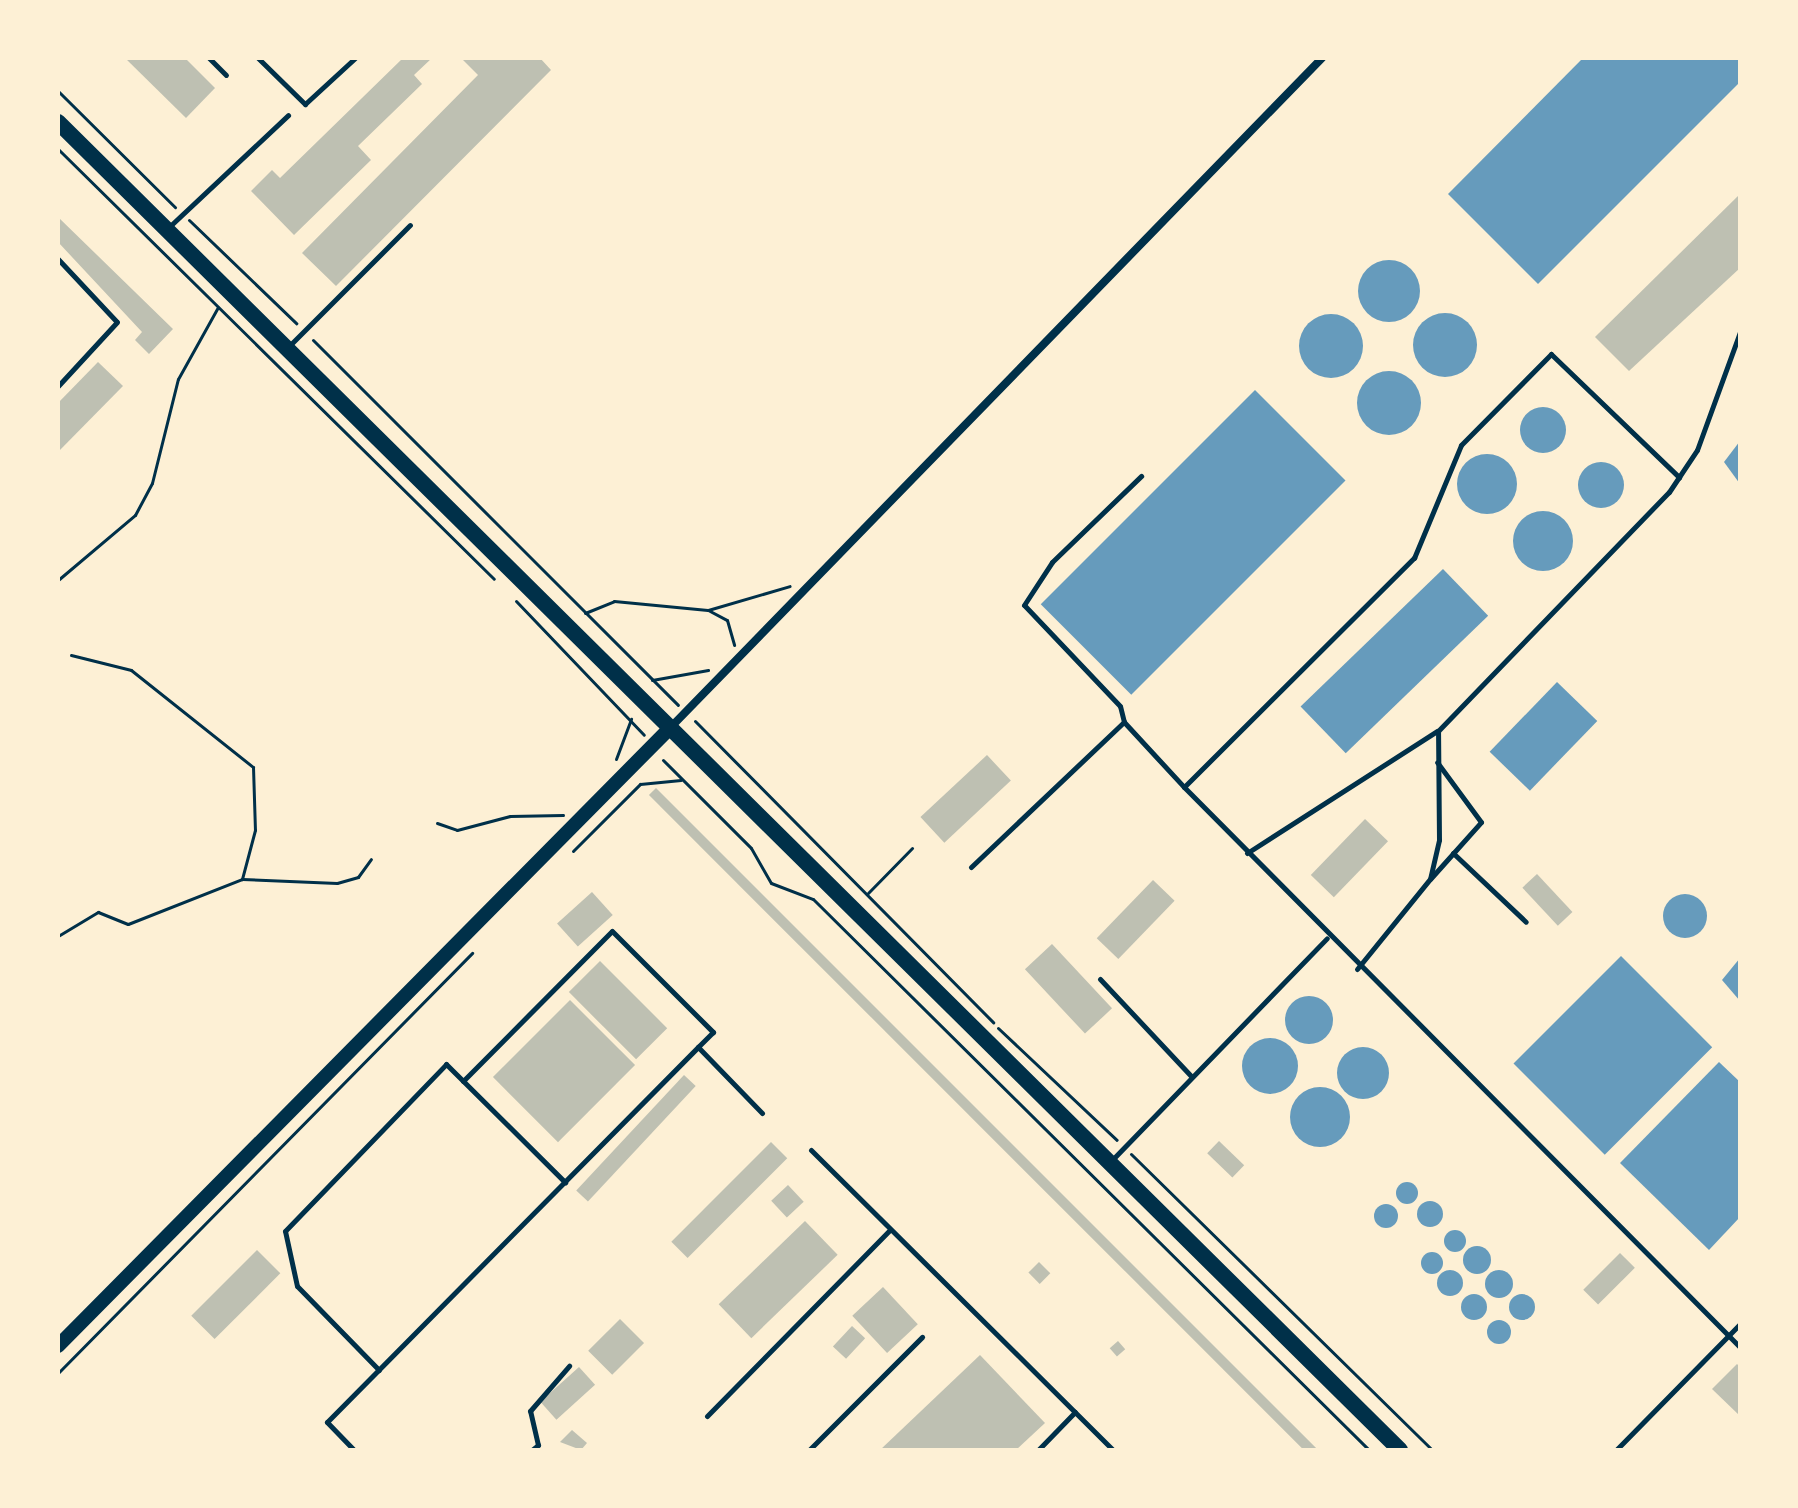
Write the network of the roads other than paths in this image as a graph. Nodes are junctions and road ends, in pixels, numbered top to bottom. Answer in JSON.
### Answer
{"nodes":[{"id":1,"x":209,"y":58,"type":"edge"},
{"id":2,"x":258,"y":58,"type":"edge"},
{"id":3,"x":355,"y":58,"type":"edge"},
{"id":4,"x":1318,"y":60,"type":"edge"},
{"id":5,"x":226,"y":75,"type":"dead end"},
{"id":6,"x":288,"y":115,"type":"dead end"},
{"id":7,"x":58,"y":122,"type":"edge"},
{"id":8,"x":410,"y":225,"type":"dead end"},
{"id":9,"x":166,"y":229,"type":"junction"},
{"id":10,"x":58,"y":259,"type":"edge"},
{"id":11,"x":1740,"y":332,"type":"edge"},
{"id":12,"x":286,"y":349,"type":"junction"},
{"id":13,"x":58,"y":386,"type":"edge"},
{"id":14,"x":1141,"y":476,"type":"dead end"},
{"id":15,"x":1679,"y":477,"type":"junction"},
{"id":16,"x":1124,"y":722,"type":"junction"},
{"id":17,"x":669,"y":729,"type":"junction"},
{"id":18,"x":1438,"y":731,"type":"junction"},
{"id":19,"x":1437,"y":762,"type":"junction"},
{"id":20,"x":1184,"y":787,"type":"junction"},
{"id":21,"x":1247,"y":853,"type":"junction"},
{"id":22,"x":1453,"y":853,"type":"junction"},
{"id":23,"x":971,"y":867,"type":"dead end"},
{"id":24,"x":1430,"y":879,"type":"junction"},
{"id":25,"x":1526,"y":922,"type":"dead end"},
{"id":26,"x":1327,"y":938,"type":"junction"},
{"id":27,"x":1357,"y":969,"type":"junction"},
{"id":28,"x":1100,"y":979,"type":"dead end"},
{"id":29,"x":698,"y":1047,"type":"junction"},
{"id":30,"x":1192,"y":1077,"type":"junction"},
{"id":31,"x":463,"y":1081,"type":"junction"},
{"id":32,"x":762,"y":1113,"type":"dead end"},
{"id":33,"x":811,"y":1150,"type":"dead end"},
{"id":34,"x":1109,"y":1163,"type":"junction"},
{"id":35,"x":565,"y":1182,"type":"junction"},
{"id":36,"x":890,"y":1230,"type":"junction"},
{"id":37,"x":1740,"y":1324,"type":"edge"},
{"id":38,"x":1728,"y":1336,"type":"junction"},
{"id":39,"x":922,"y":1337,"type":"dead end"},
{"id":40,"x":58,"y":1346,"type":"edge"},
{"id":41,"x":1740,"y":1347,"type":"edge"},
{"id":42,"x":569,"y":1366,"type":"dead end"},
{"id":43,"x":379,"y":1370,"type":"junction"},
{"id":44,"x":1075,"y":1412,"type":"junction"},
{"id":45,"x":707,"y":1416,"type":"dead end"},
{"id":46,"x":541,"y":1447,"type":"edge"},
{"id":47,"x":354,"y":1450,"type":"edge"},
{"id":48,"x":532,"y":1450,"type":"edge"},
{"id":49,"x":809,"y":1450,"type":"edge"},
{"id":50,"x":1038,"y":1450,"type":"edge"},
{"id":51,"x":1113,"y":1450,"type":"edge"},
{"id":52,"x":1400,"y":1450,"type":"edge"},
{"id":53,"x":1616,"y":1450,"type":"edge"}],
"edges":[{"from":1,"to":5,"type":"lane"},
{"from":2,"to":3,"type":"lane"},
{"from":4,"to":17,"type":"street"},
{"from":6,"to":9,"type":"lane"},
{"from":7,"to":9,"type":"main road"},
{"from":8,"to":12,"type":"lane"},
{"from":9,"to":12,"type":"main road"},
{"from":10,"to":13,"type":"lane"},
{"from":11,"to":15,"type":"lane"},
{"from":12,"to":17,"type":"main road"},
{"from":14,"to":16,"type":"lane"},
{"from":15,"to":18,"type":"lane"},
{"from":15,"to":20,"type":"lane"},
{"from":16,"to":20,"type":"lane"},
{"from":16,"to":23,"type":"lane"},
{"from":17,"to":34,"type":"main road"},
{"from":17,"to":40,"type":"street"},
{"from":18,"to":19,"type":"lane"},
{"from":18,"to":21,"type":"lane"},
{"from":19,"to":22,"type":"lane"},
{"from":19,"to":24,"type":"lane"},
{"from":20,"to":21,"type":"lane"},
{"from":21,"to":26,"type":"lane"},
{"from":22,"to":24,"type":"lane"},
{"from":22,"to":25,"type":"lane"},
{"from":24,"to":27,"type":"lane"},
{"from":26,"to":27,"type":"lane"},
{"from":26,"to":30,"type":"lane"},
{"from":27,"to":38,"type":"lane"},
{"from":28,"to":30,"type":"lane"},
{"from":29,"to":31,"type":"lane"},
{"from":29,"to":32,"type":"lane"},
{"from":29,"to":35,"type":"lane"},
{"from":30,"to":34,"type":"lane"},
{"from":31,"to":35,"type":"lane"},
{"from":31,"to":43,"type":"lane"},
{"from":33,"to":36,"type":"lane"},
{"from":34,"to":52,"type":"main road"},
{"from":35,"to":43,"type":"lane"},
{"from":36,"to":44,"type":"lane"},
{"from":36,"to":45,"type":"lane"},
{"from":37,"to":38,"type":"lane"},
{"from":38,"to":41,"type":"lane"},
{"from":38,"to":53,"type":"lane"},
{"from":39,"to":49,"type":"lane"},
{"from":42,"to":46,"type":"lane"},
{"from":43,"to":47,"type":"lane"},
{"from":44,"to":50,"type":"lane"},
{"from":44,"to":51,"type":"lane"},
{"from":46,"to":48,"type":"lane"}]}
